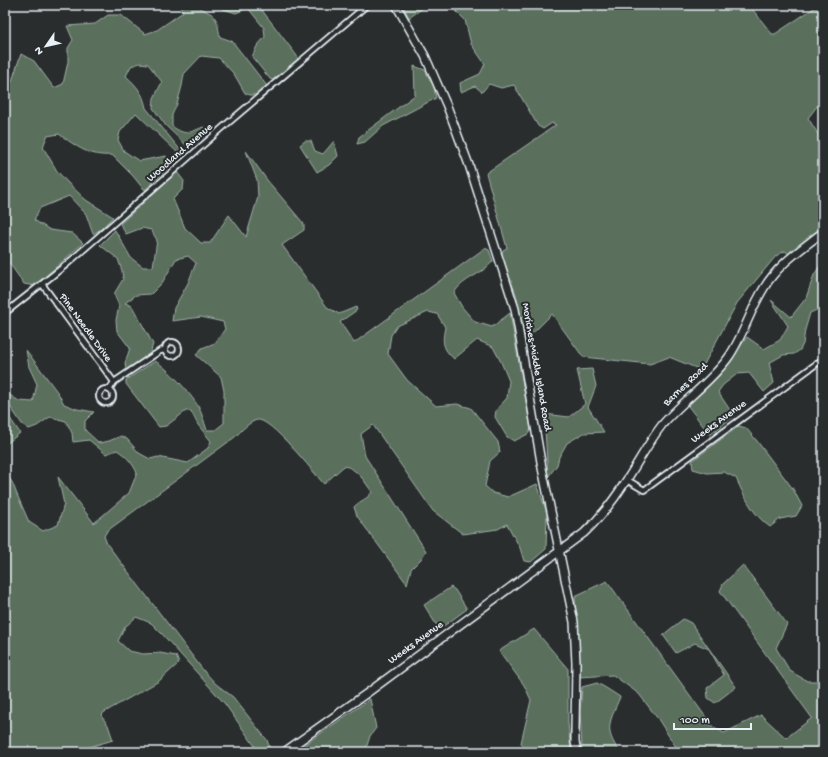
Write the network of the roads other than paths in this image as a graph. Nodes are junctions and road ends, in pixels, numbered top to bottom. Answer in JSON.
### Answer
{"nodes":[{"id":1,"x":366,"y":5,"type":"edge"},
{"id":2,"x":396,"y":5,"type":"edge"},
{"id":3,"x":823,"y":232,"type":"edge"},
{"id":4,"x":42,"y":284,"type":"junction"},
{"id":5,"x":5,"y":313,"type":"edge"},
{"id":6,"x":164,"y":350,"type":"dead end"},
{"id":7,"x":823,"y":359,"type":"edge"},
{"id":8,"x":114,"y":382,"type":"junction"},
{"id":9,"x":109,"y":390,"type":"dead end"},
{"id":10,"x":626,"y":480,"type":"junction"},
{"id":11,"x":560,"y":552,"type":"junction"},
{"id":12,"x":284,"y":752,"type":"edge"},
{"id":13,"x":577,"y":752,"type":"edge"}],
"edges":[{"from":1,"to":4,"type":"street","name":"Woodland Avenue"},
{"from":2,"to":11,"type":"main road","name":"Moriches-Middle Island Road"},
{"from":3,"to":10,"type":"main road","name":"Barnes Road"},
{"from":4,"to":5,"type":"street","name":"Woodland Avenue"},
{"from":4,"to":8,"type":"street","name":"Pine Needle Drive"},
{"from":6,"to":8,"type":"street"},
{"from":7,"to":10,"type":"street","name":"Weeks Avenue"},
{"from":8,"to":9,"type":"street"},
{"from":10,"to":11,"type":"main road","name":"Barnes Road"},
{"from":11,"to":12,"type":"main road","name":"Weeks Avenue"},
{"from":11,"to":13,"type":"main road","name":"Moriches-Middle Island Road"}]}
